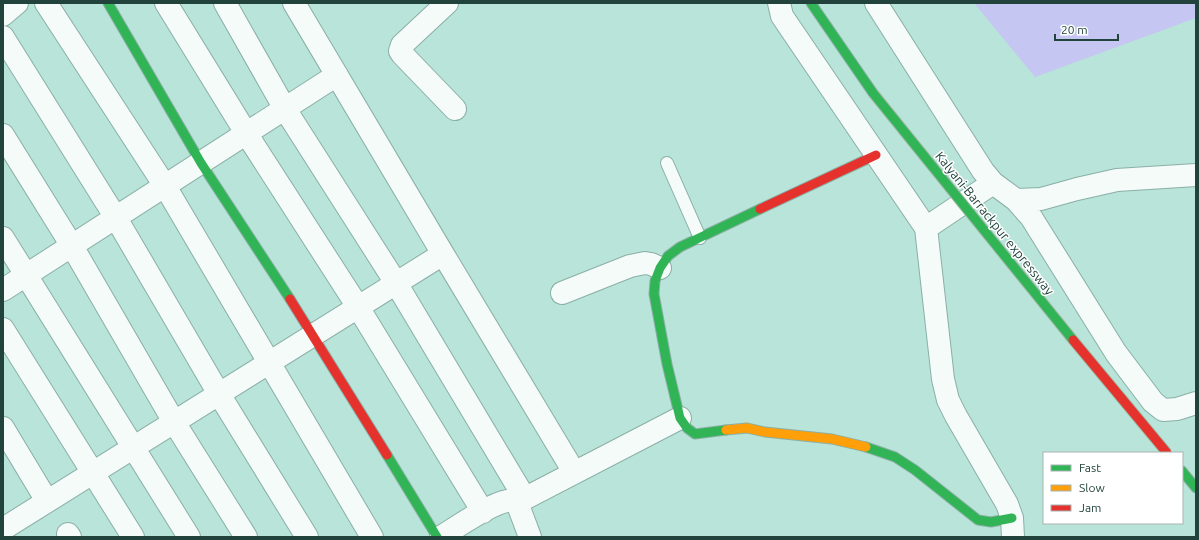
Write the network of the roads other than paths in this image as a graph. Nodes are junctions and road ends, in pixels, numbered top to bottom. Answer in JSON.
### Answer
{"nodes":[{"id":1,"x":17,"y":3,"type":"edge"},
{"id":2,"x":46,"y":3,"type":"edge"},
{"id":3,"x":108,"y":3,"type":"edge"},
{"id":4,"x":166,"y":3,"type":"edge"},
{"id":5,"x":225,"y":3,"type":"edge"},
{"id":6,"x":294,"y":3,"type":"edge"},
{"id":7,"x":447,"y":3,"type":"edge"},
{"id":8,"x":779,"y":3,"type":"edge"},
{"id":9,"x":811,"y":3,"type":"edge"},
{"id":10,"x":876,"y":3,"type":"edge"},
{"id":11,"x":3,"y":15,"type":"edge"},
{"id":12,"x":3,"y":37,"type":"edge"},
{"id":13,"x":337,"y":75,"type":"junction"},
{"id":14,"x":285,"y":109,"type":"junction"},
{"id":15,"x":455,"y":109,"type":"dead end"},
{"id":16,"x":246,"y":133,"type":"junction"},
{"id":17,"x":3,"y":135,"type":"edge"},
{"id":18,"x":876,"y":155,"type":"junction"},
{"id":19,"x":201,"y":163,"type":"junction"},
{"id":20,"x":667,"y":164,"type":"dead end"},
{"id":21,"x":1196,"y":175,"type":"edge"},
{"id":22,"x":993,"y":183,"type":"junction"},
{"id":23,"x":165,"y":186,"type":"junction"},
{"id":24,"x":1016,"y":200,"type":"junction"},
{"id":25,"x":116,"y":218,"type":"junction"},
{"id":26,"x":926,"y":228,"type":"junction"},
{"id":27,"x":3,"y":238,"type":"edge"},
{"id":28,"x":700,"y":238,"type":"junction"},
{"id":29,"x":72,"y":246,"type":"junction"},
{"id":30,"x":443,"y":254,"type":"junction"},
{"id":31,"x":660,"y":268,"type":"junction"},
{"id":32,"x":27,"y":275,"type":"junction"},
{"id":33,"x":396,"y":283,"type":"junction"},
{"id":34,"x":3,"y":290,"type":"edge"},
{"id":35,"x":562,"y":293,"type":"dead end"},
{"id":36,"x":358,"y":307,"type":"junction"},
{"id":37,"x":3,"y":329,"type":"edge"},
{"id":38,"x":313,"y":335,"type":"junction"},
{"id":39,"x":269,"y":363,"type":"junction"},
{"id":40,"x":219,"y":394,"type":"junction"},
{"id":41,"x":1196,"y":403,"type":"edge"},
{"id":42,"x":680,"y":418,"type":"junction"},
{"id":43,"x":174,"y":422,"type":"junction"},
{"id":44,"x":3,"y":428,"type":"edge"},
{"id":45,"x":134,"y":447,"type":"junction"},
{"id":46,"x":1166,"y":452,"type":"edge"},
{"id":47,"x":93,"y":472,"type":"junction"},
{"id":48,"x":574,"y":472,"type":"junction"},
{"id":49,"x":1183,"y":472,"type":"edge"},
{"id":50,"x":1196,"y":488,"type":"edge"},
{"id":51,"x":522,"y":499,"type":"junction"},
{"id":52,"x":47,"y":501,"type":"junction"},
{"id":53,"x":483,"y":512,"type":"junction"},
{"id":54,"x":8,"y":526,"type":"edge"},
{"id":55,"x":1013,"y":528,"type":"edge"},
{"id":56,"x":133,"y":537,"type":"edge"},
{"id":57,"x":189,"y":537,"type":"edge"},
{"id":58,"x":246,"y":537,"type":"edge"},
{"id":59,"x":306,"y":537,"type":"edge"},
{"id":60,"x":372,"y":537,"type":"edge"},
{"id":61,"x":437,"y":537,"type":"edge"},
{"id":62,"x":441,"y":537,"type":"edge"},
{"id":63,"x":530,"y":537,"type":"edge"}],
"edges":[{"from":1,"to":11,"type":"street"},
{"from":2,"to":23,"type":"street"},
{"from":3,"to":19,"type":"main road"},
{"from":4,"to":16,"type":"street"},
{"from":5,"to":14,"type":"street"},
{"from":6,"to":13,"type":"street"},
{"from":7,"to":15,"type":"street"},
{"from":8,"to":18,"type":"street"},
{"from":9,"to":46,"type":"main road","name":"Kalyani-Barrackpur expressway","bridge":true},
{"from":10,"to":22,"type":"street"},
{"from":12,"to":25,"type":"street"},
{"from":13,"to":14,"type":"street"},
{"from":13,"to":30,"type":"street"},
{"from":14,"to":16,"type":"street"},
{"from":14,"to":33,"type":"street"},
{"from":16,"to":19,"type":"street"},
{"from":16,"to":36,"type":"street"},
{"from":17,"to":29,"type":"street"},
{"from":18,"to":26,"type":"street"},
{"from":18,"to":28,"type":"main road"},
{"from":19,"to":23,"type":"street"},
{"from":19,"to":38,"type":"main road"},
{"from":20,"to":28,"type":"lane"},
{"from":21,"to":24,"type":"street"},
{"from":22,"to":24,"type":"street"},
{"from":22,"to":26,"type":"street"},
{"from":23,"to":25,"type":"street"},
{"from":23,"to":39,"type":"street"},
{"from":24,"to":41,"type":"street"},
{"from":25,"to":29,"type":"street"},
{"from":25,"to":40,"type":"street"},
{"from":26,"to":55,"type":"street"},
{"from":27,"to":32,"type":"street"},
{"from":28,"to":31,"type":"main road"},
{"from":29,"to":32,"type":"street"},
{"from":29,"to":43,"type":"street"},
{"from":30,"to":33,"type":"street"},
{"from":30,"to":48,"type":"street"},
{"from":31,"to":35,"type":"street"},
{"from":31,"to":42,"type":"main road"},
{"from":32,"to":34,"type":"street"},
{"from":32,"to":45,"type":"street"},
{"from":33,"to":36,"type":"street"},
{"from":33,"to":51,"type":"street"},
{"from":36,"to":38,"type":"street"},
{"from":36,"to":53,"type":"street"},
{"from":37,"to":47,"type":"street"},
{"from":38,"to":39,"type":"street"},
{"from":38,"to":61,"type":"main road"},
{"from":39,"to":40,"type":"street"},
{"from":39,"to":60,"type":"street"},
{"from":40,"to":43,"type":"street"},
{"from":40,"to":59,"type":"street"},
{"from":42,"to":48,"type":"street"},
{"from":42,"to":55,"type":"main road"},
{"from":43,"to":45,"type":"street"},
{"from":43,"to":58,"type":"street"},
{"from":44,"to":52,"type":"street"},
{"from":45,"to":47,"type":"street"},
{"from":45,"to":57,"type":"street"},
{"from":47,"to":52,"type":"street"},
{"from":47,"to":56,"type":"street"},
{"from":48,"to":51,"type":"street"},
{"from":49,"to":50,"type":"main road"},
{"from":51,"to":53,"type":"street"},
{"from":51,"to":63,"type":"street"},
{"from":52,"to":54,"type":"street"},
{"from":53,"to":62,"type":"street"}]}
